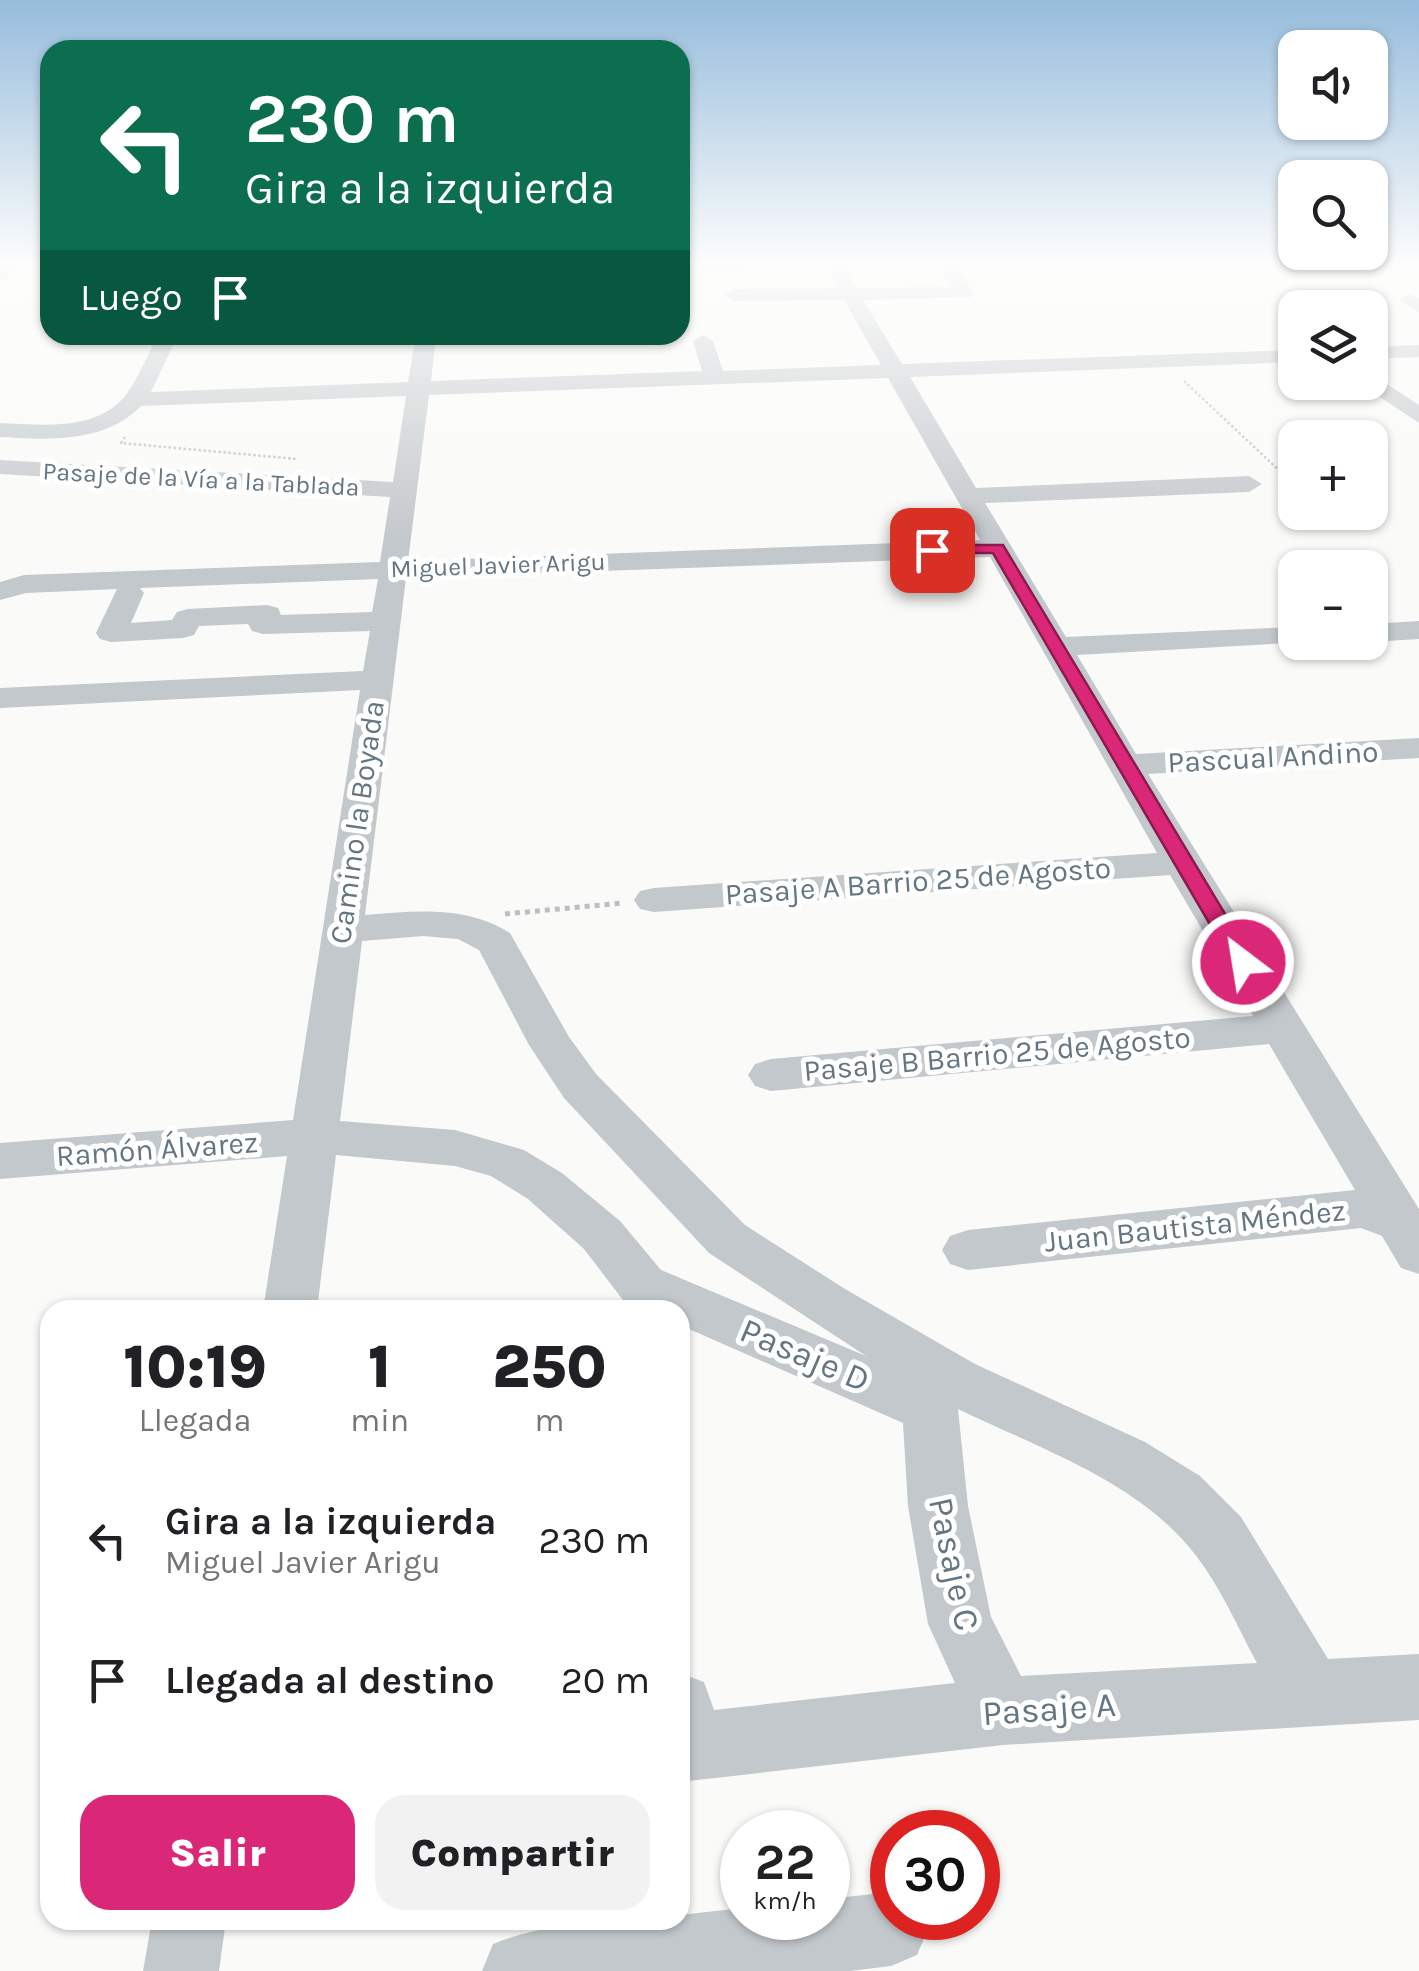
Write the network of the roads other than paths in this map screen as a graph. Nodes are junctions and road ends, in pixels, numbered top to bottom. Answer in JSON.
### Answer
{"nodes":[{"id":1,"x":160,"y":356,"type":"edge"},
{"id":2,"x":424,"y":356,"type":"edge"},
{"id":3,"x":708,"y":356,"type":"edge"},
{"id":4,"x":889,"y":356,"type":"edge"},
{"id":5,"x":1278,"y":357,"type":"edge"},
{"id":6,"x":897,"y":370,"type":"junction"},
{"id":7,"x":715,"y":380,"type":"junction"},
{"id":8,"x":420,"y":390,"type":"junction"},
{"id":9,"x":1388,"y":392,"type":"edge"},
{"id":10,"x":144,"y":398,"type":"junction"},
{"id":11,"x":1415,"y":410,"type":"edge"},
{"id":12,"x":0,"y":430,"type":"edge"},
{"id":13,"x":0,"y":467,"type":"edge"},
{"id":14,"x":1249,"y":484,"type":"dead end"},
{"id":15,"x":402,"y":490,"type":"junction"},
{"id":16,"x":968,"y":496,"type":"junction"},
{"id":17,"x":998,"y":548,"type":"junction"},
{"id":18,"x":392,"y":568,"type":"junction"},
{"id":19,"x":242,"y":583,"type":"dead end"},
{"id":20,"x":0,"y":591,"type":"edge"},
{"id":21,"x":129,"y":592,"type":"dead end"},
{"id":22,"x":230,"y":616,"type":"junction"},
{"id":23,"x":386,"y":621,"type":"junction"},
{"id":24,"x":1419,"y":630,"type":"edge"},
{"id":25,"x":1388,"y":631,"type":"edge"},
{"id":26,"x":125,"y":632,"type":"junction"},
{"id":27,"x":1278,"y":637,"type":"edge"},
{"id":28,"x":1058,"y":647,"type":"junction"},
{"id":29,"x":105,"y":677,"type":"dead end"},
{"id":30,"x":376,"y":680,"type":"junction"},
{"id":31,"x":0,"y":698,"type":"edge"},
{"id":32,"x":1419,"y":748,"type":"edge"},
{"id":33,"x":1126,"y":766,"type":"junction"},
{"id":34,"x":1182,"y":863,"type":"junction"},
{"id":35,"x":654,"y":900,"type":"road end"},
{"id":36,"x":342,"y":929,"type":"junction"},
{"id":37,"x":1283,"y":1028,"type":"junction"},
{"id":38,"x":772,"y":1075,"type":"dead end"},
{"id":39,"x":314,"y":1136,"type":"junction"},
{"id":40,"x":0,"y":1161,"type":"edge"},
{"id":41,"x":1412,"y":1234,"type":"edge"},
{"id":42,"x":968,"y":1250,"type":"dead end"},
{"id":43,"x":643,"y":1297,"type":"edge"},
{"id":44,"x":291,"y":1300,"type":"edge"},
{"id":45,"x":690,"y":1312,"type":"edge"},
{"id":46,"x":943,"y":1395,"type":"junction"},
{"id":47,"x":1419,"y":1688,"type":"edge"},
{"id":48,"x":1312,"y":1694,"type":"junction"},
{"id":49,"x":1002,"y":1711,"type":"junction"},
{"id":50,"x":690,"y":1733,"type":"edge"},
{"id":51,"x":187,"y":1930,"type":"edge"},
{"id":52,"x":870,"y":1931,"type":"edge"},
{"id":53,"x":181,"y":1971,"type":"edge"},
{"id":54,"x":520,"y":1971,"type":"edge"}],
"edges":[{"from":1,"to":10,"type":"street"},
{"from":2,"to":8,"type":"street","name":"Camino la Boyada"},
{"from":3,"to":7,"type":"street"},
{"from":4,"to":6,"type":"street"},
{"from":5,"to":6,"type":"street"},
{"from":6,"to":7,"type":"street"},
{"from":6,"to":16,"type":"street"},
{"from":7,"to":8,"type":"street"},
{"from":8,"to":10,"type":"street"},
{"from":8,"to":15,"type":"street","name":"Camino la Boyada"},
{"from":9,"to":11,"type":"street"},
{"from":10,"to":12,"type":"street"},
{"from":13,"to":15,"type":"street","name":"Pasaje de la Vía a la Tablada"},
{"from":14,"to":16,"type":"street"},
{"from":15,"to":18,"type":"street","name":"Camino la Boyada"},
{"from":16,"to":17,"type":"street"},
{"from":17,"to":18,"type":"street","name":"Miguel Javier Arigu"},
{"from":17,"to":28,"type":"street"},
{"from":18,"to":20,"type":"street","name":"Miguel Javier Arigu"},
{"from":18,"to":23,"type":"street","name":"Camino la Boyada"},
{"from":19,"to":22,"type":"street"},
{"from":21,"to":26,"type":"street"},
{"from":22,"to":23,"type":"street"},
{"from":22,"to":26,"type":"street"},
{"from":23,"to":30,"type":"street","name":"Camino la Boyada"},
{"from":24,"to":25,"type":"street"},
{"from":26,"to":29,"type":"street"},
{"from":27,"to":28,"type":"street"},
{"from":28,"to":33,"type":"street"},
{"from":30,"to":31,"type":"street"},
{"from":30,"to":36,"type":"street","name":"Camino la Boyada"},
{"from":32,"to":33,"type":"street","name":"Pascual Andino"},
{"from":33,"to":34,"type":"street"},
{"from":34,"to":35,"type":"street","name":"Pasaje A Barrio 25 de Agosto"},
{"from":34,"to":37,"type":"street"},
{"from":36,"to":39,"type":"street","name":"Camino la Boyada"},
{"from":36,"to":46,"type":"street"},
{"from":37,"to":38,"type":"street","name":"Pasaje B Barrio 25 de Agosto"},
{"from":37,"to":41,"type":"street"},
{"from":39,"to":40,"type":"street","name":"Ramón Álvarez"},
{"from":39,"to":43,"type":"street","name":"Pasaje D"},
{"from":39,"to":44,"type":"street","name":"Camino la Boyada"},
{"from":41,"to":42,"type":"street","name":"Juan Bautista Méndez"},
{"from":45,"to":46,"type":"street","name":"Pasaje D"},
{"from":46,"to":48,"type":"street"},
{"from":46,"to":49,"type":"street","name":"Pasaje C"},
{"from":47,"to":48,"type":"street","name":"Pasaje A"},
{"from":48,"to":49,"type":"street","name":"Pasaje A"},
{"from":49,"to":50,"type":"street","name":"Pasaje A"},
{"from":51,"to":53,"type":"street"},
{"from":52,"to":54,"type":"street"}]}
